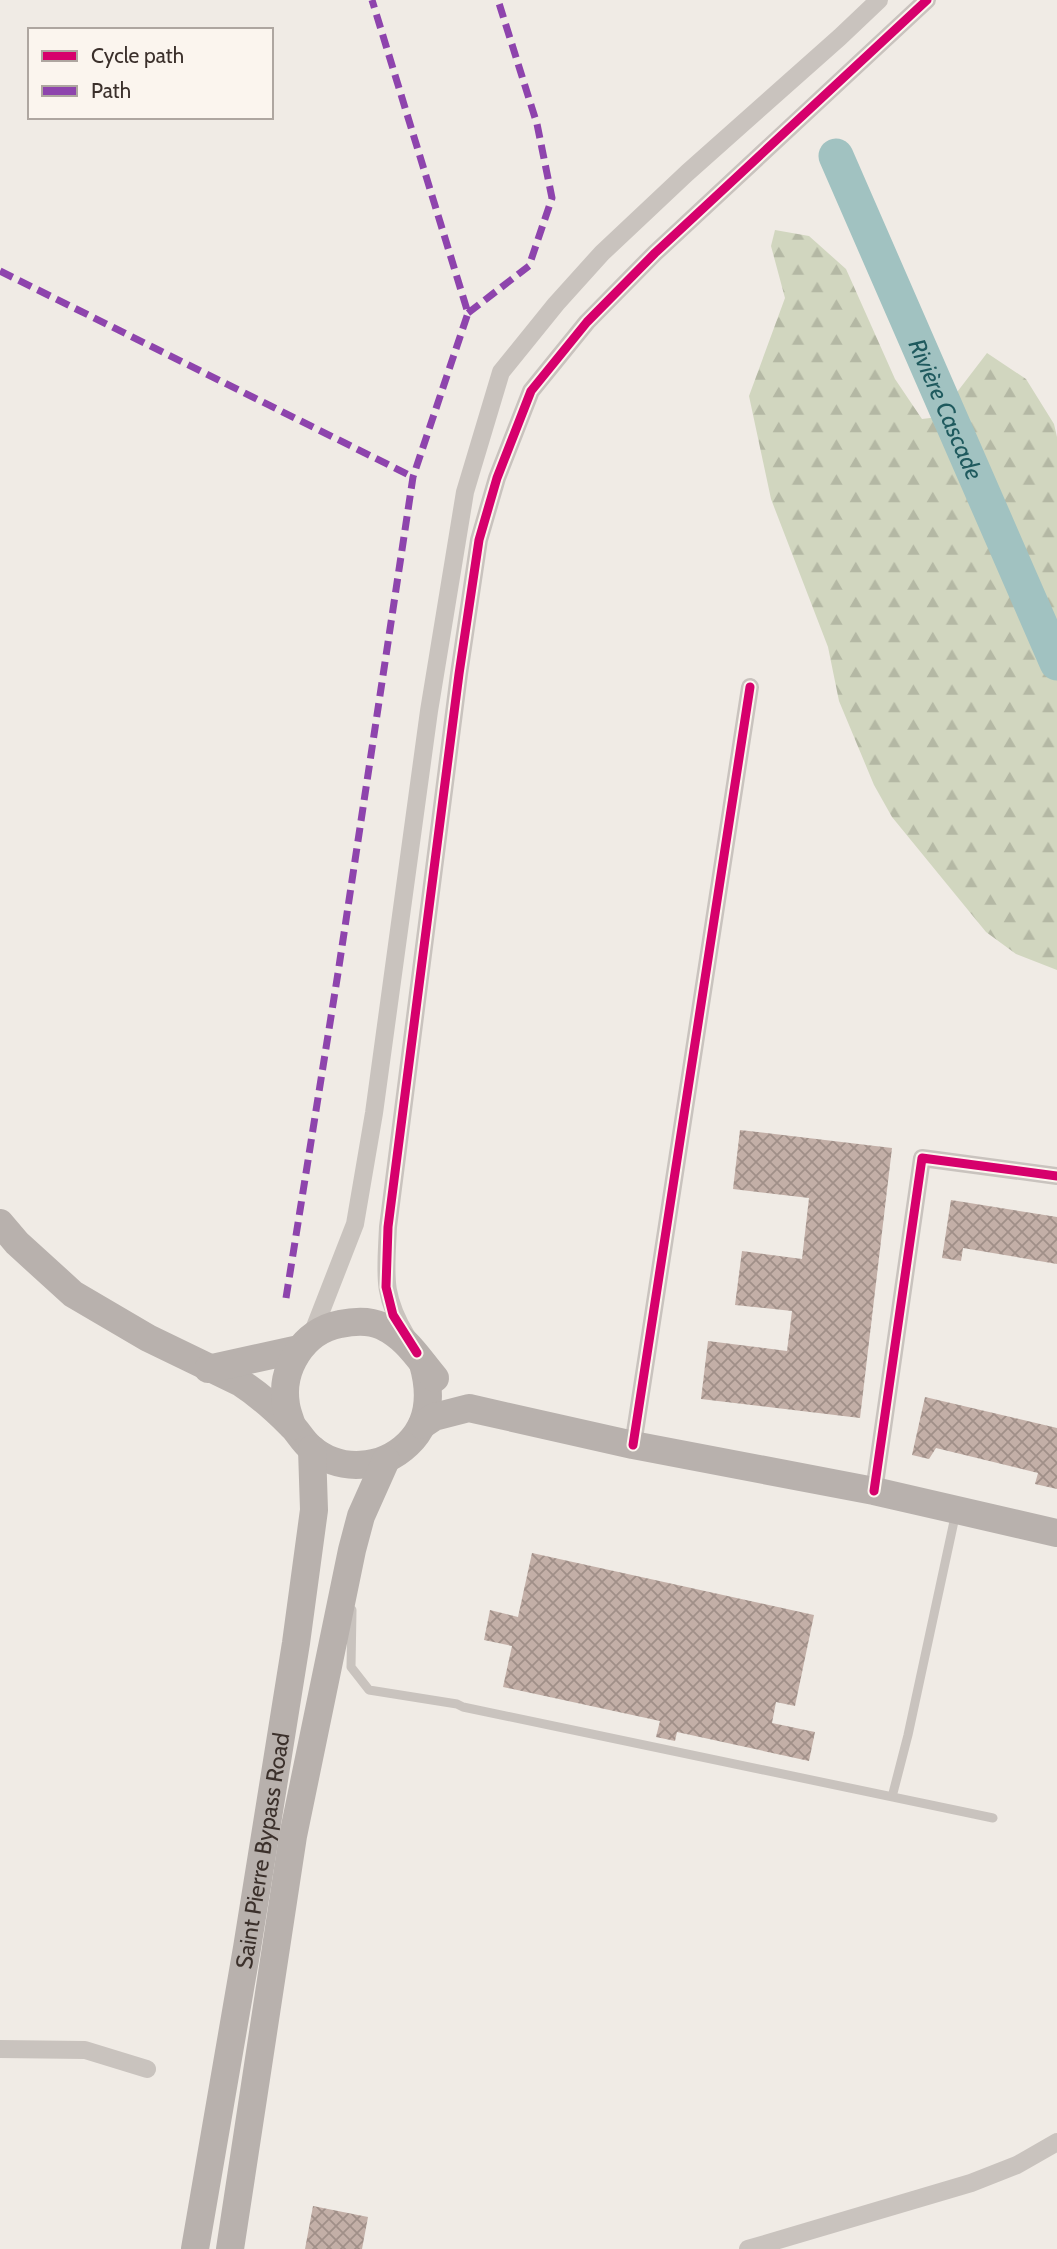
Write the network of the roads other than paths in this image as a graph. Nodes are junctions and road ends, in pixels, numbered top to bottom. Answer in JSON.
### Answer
{"nodes":[{"id":1,"x":880,"y":0,"type":"edge"},
{"id":2,"x":927,"y":0,"type":"edge"},
{"id":3,"x":750,"y":687,"type":"dead end"},
{"id":4,"x":1057,"y":1176,"type":"edge"},
{"id":5,"x":0,"y":1223,"type":"edge"},
{"id":6,"x":305,"y":1343,"type":"junction"},
{"id":7,"x":420,"y":1359,"type":"junction"},
{"id":8,"x":208,"y":1369,"type":"junction"},
{"id":9,"x":469,"y":1408,"type":"junction"},
{"id":10,"x":422,"y":1425,"type":"junction"},
{"id":11,"x":292,"y":1426,"type":"junction"},
{"id":12,"x":633,"y":1446,"type":"junction"},
{"id":13,"x":312,"y":1450,"type":"junction"},
{"id":14,"x":386,"y":1460,"type":"junction"},
{"id":15,"x":873,"y":1491,"type":"junction"},
{"id":16,"x":956,"y":1511,"type":"junction"},
{"id":17,"x":1057,"y":1533,"type":"edge"},
{"id":18,"x":352,"y":1550,"type":"junction"},
{"id":19,"x":892,"y":1797,"type":"junction"},
{"id":20,"x":993,"y":1818,"type":"dead end"},
{"id":21,"x":0,"y":2049,"type":"edge"},
{"id":22,"x":148,"y":2069,"type":"dead end"},
{"id":23,"x":1057,"y":2142,"type":"edge"},
{"id":24,"x":195,"y":2249,"type":"edge"},
{"id":25,"x":230,"y":2249,"type":"edge"},
{"id":26,"x":748,"y":2249,"type":"edge"}],
"edges":[{"from":1,"to":6,"type":"street"},
{"from":2,"to":7,"type":"street"},
{"from":3,"to":12,"type":"street"},
{"from":4,"to":15,"type":"street"},
{"from":5,"to":8,"type":"main road"},
{"from":6,"to":7,"type":"main road"},
{"from":6,"to":8,"type":"main road"},
{"from":6,"to":11,"type":"main road"},
{"from":7,"to":9,"type":"main road"},
{"from":7,"to":10,"type":"main road"},
{"from":8,"to":11,"type":"main road"},
{"from":9,"to":10,"type":"main road"},
{"from":9,"to":12,"type":"main road"},
{"from":10,"to":14,"type":"main road"},
{"from":11,"to":13,"type":"main road"},
{"from":12,"to":15,"type":"main road"},
{"from":13,"to":14,"type":"main road"},
{"from":13,"to":24,"type":"main road","name":"Saint Pierre Bypass Road"},
{"from":14,"to":18,"type":"main road","name":"Saint Pierre Bypass Road"},
{"from":15,"to":16,"type":"main road"},
{"from":16,"to":17,"type":"main road"},
{"from":16,"to":19,"type":"lane"},
{"from":18,"to":19,"type":"lane"},
{"from":18,"to":25,"type":"main road","name":"Saint Pierre Bypass Road"},
{"from":19,"to":20,"type":"lane"},
{"from":21,"to":22,"type":"street"},
{"from":23,"to":26,"type":"street"}]}
